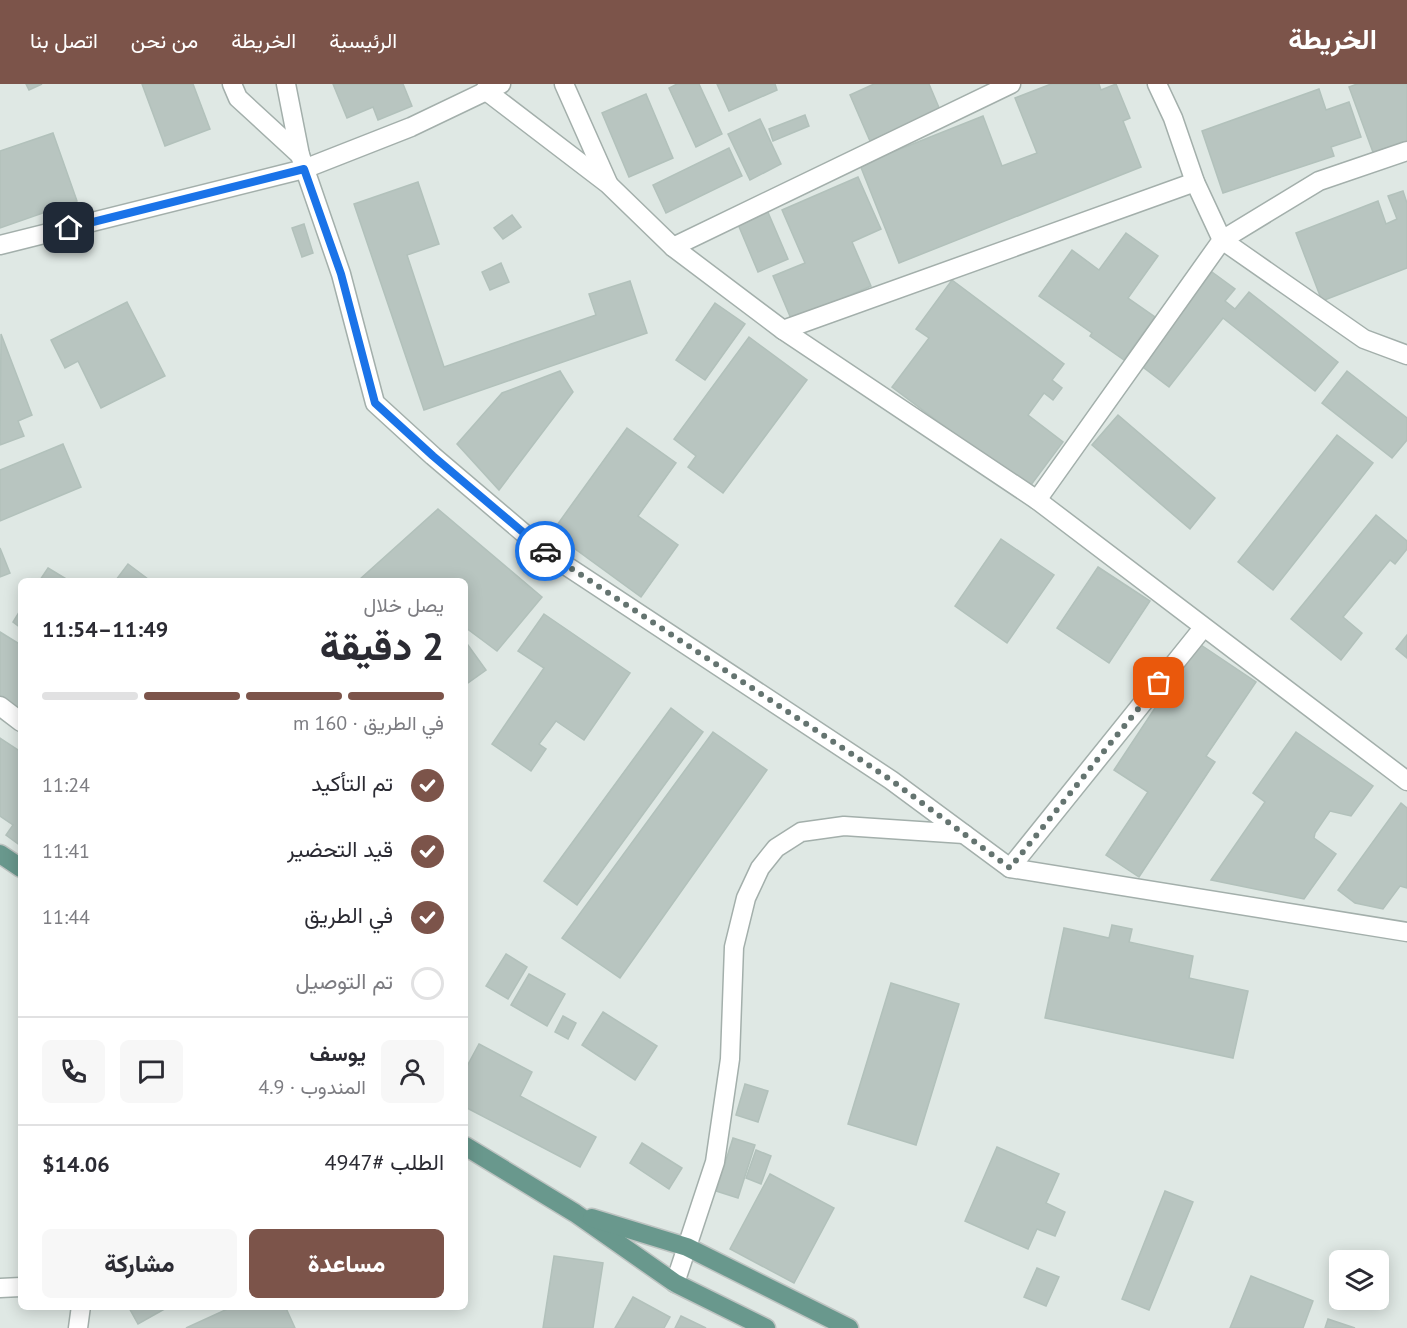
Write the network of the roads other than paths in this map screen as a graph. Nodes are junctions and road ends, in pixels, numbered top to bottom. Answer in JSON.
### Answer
{"nodes":[{"id":1,"x":231,"y":84,"type":"edge"},
{"id":2,"x":286,"y":84,"type":"edge"},
{"id":3,"x":564,"y":84,"type":"edge"},
{"id":4,"x":1011,"y":84,"type":"edge"},
{"id":5,"x":1157,"y":84,"type":"edge"},
{"id":6,"x":493,"y":87,"type":"edge"},
{"id":7,"x":1407,"y":151,"type":"edge"},
{"id":8,"x":302,"y":162,"type":"junction"},
{"id":9,"x":1195,"y":182,"type":"junction"},
{"id":10,"x":608,"y":184,"type":"junction"},
{"id":11,"x":1222,"y":240,"type":"junction"},
{"id":12,"x":0,"y":245,"type":"edge"},
{"id":13,"x":673,"y":246,"type":"junction"},
{"id":14,"x":783,"y":330,"type":"junction"},
{"id":15,"x":1407,"y":355,"type":"edge"},
{"id":16,"x":1037,"y":500,"type":"junction"},
{"id":17,"x":1203,"y":628,"type":"junction"},
{"id":18,"x":0,"y":706,"type":"edge"},
{"id":19,"x":18,"y":720,"type":"edge"},
{"id":20,"x":1407,"y":781,"type":"edge"},
{"id":21,"x":964,"y":834,"type":"junction"},
{"id":22,"x":0,"y":854,"type":"edge"},
{"id":23,"x":18,"y":866,"type":"edge"},
{"id":24,"x":1010,"y":868,"type":"junction"},
{"id":25,"x":1407,"y":932,"type":"edge"},
{"id":26,"x":468,"y":1148,"type":"edge"},
{"id":27,"x":575,"y":1213,"type":"junction"},
{"id":28,"x":687,"y":1247,"type":"junction"},
{"id":29,"x":675,"y":1283,"type":"junction"},
{"id":30,"x":18,"y":1287,"type":"edge"},
{"id":31,"x":0,"y":1288,"type":"edge"},
{"id":32,"x":80,"y":1310,"type":"edge"},
{"id":33,"x":78,"y":1328,"type":"edge"},
{"id":34,"x":766,"y":1328,"type":"edge"},
{"id":35,"x":849,"y":1328,"type":"edge"}],
"edges":[{"from":1,"to":8,"type":"street"},
{"from":2,"to":8,"type":"street"},
{"from":3,"to":10,"type":"street"},
{"from":4,"to":13,"type":"street"},
{"from":5,"to":9,"type":"street"},
{"from":6,"to":8,"type":"street"},
{"from":6,"to":10,"type":"street"},
{"from":7,"to":11,"type":"street"},
{"from":8,"to":12,"type":"street"},
{"from":8,"to":21,"type":"street"},
{"from":9,"to":11,"type":"street"},
{"from":9,"to":14,"type":"street"},
{"from":10,"to":13,"type":"street"},
{"from":11,"to":15,"type":"street"},
{"from":11,"to":16,"type":"street"},
{"from":13,"to":14,"type":"street"},
{"from":14,"to":16,"type":"street"},
{"from":16,"to":17,"type":"street"},
{"from":17,"to":20,"type":"street"},
{"from":17,"to":24,"type":"street"},
{"from":18,"to":19,"type":"street"},
{"from":21,"to":24,"type":"street"},
{"from":21,"to":28,"type":"street"},
{"from":22,"to":23,"type":"main road"},
{"from":24,"to":25,"type":"street"},
{"from":26,"to":27,"type":"main road"},
{"from":27,"to":28,"type":"main road"},
{"from":27,"to":29,"type":"main road"},
{"from":28,"to":29,"type":"street"},
{"from":28,"to":35,"type":"main road"},
{"from":29,"to":34,"type":"main road"},
{"from":30,"to":31,"type":"street"},
{"from":32,"to":33,"type":"street"}]}
